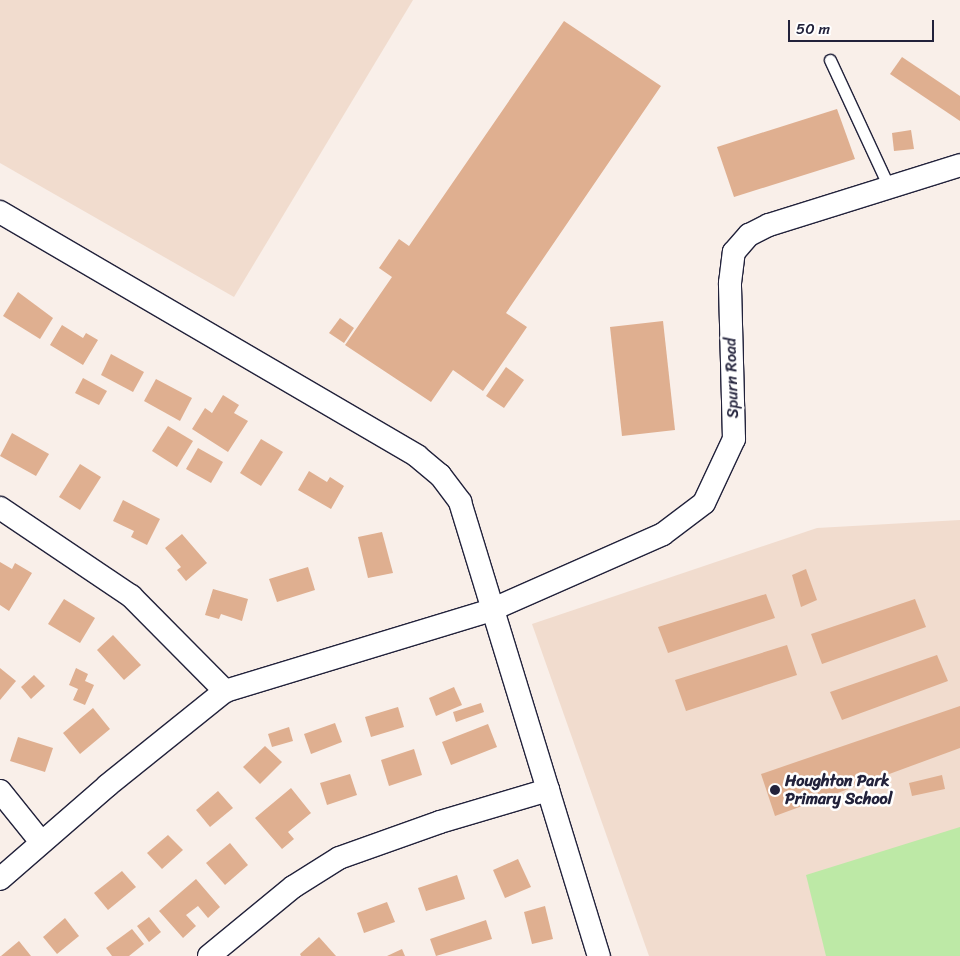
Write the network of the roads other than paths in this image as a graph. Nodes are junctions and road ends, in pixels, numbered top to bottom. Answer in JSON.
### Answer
{"nodes":[{"id":1,"x":830,"y":60,"type":"dead end"},
{"id":2,"x":960,"y":165,"type":"edge"},
{"id":3,"x":888,"y":187,"type":"junction"},
{"id":4,"x":0,"y":212,"type":"edge"},
{"id":5,"x":0,"y":508,"type":"edge"},
{"id":6,"x":491,"y":610,"type":"junction"},
{"id":7,"x":226,"y":691,"type":"junction"},
{"id":8,"x":548,"y":790,"type":"junction"},
{"id":9,"x":0,"y":791,"type":"edge"},
{"id":10,"x":41,"y":842,"type":"junction"},
{"id":11,"x":0,"y":879,"type":"edge"},
{"id":12,"x":209,"y":956,"type":"edge"},
{"id":13,"x":600,"y":956,"type":"edge"}],
"edges":[{"from":1,"to":3,"type":"lane"},
{"from":2,"to":3,"type":"street","name":"Spurn Road"},
{"from":3,"to":6,"type":"street","name":"Spurn Road"},
{"from":4,"to":6,"type":"street"},
{"from":5,"to":7,"type":"street"},
{"from":6,"to":7,"type":"street","name":"Spurn Road"},
{"from":6,"to":8,"type":"street"},
{"from":7,"to":10,"type":"street"},
{"from":8,"to":12,"type":"street"},
{"from":8,"to":13,"type":"street"},
{"from":9,"to":10,"type":"street"},
{"from":10,"to":11,"type":"street"}]}
